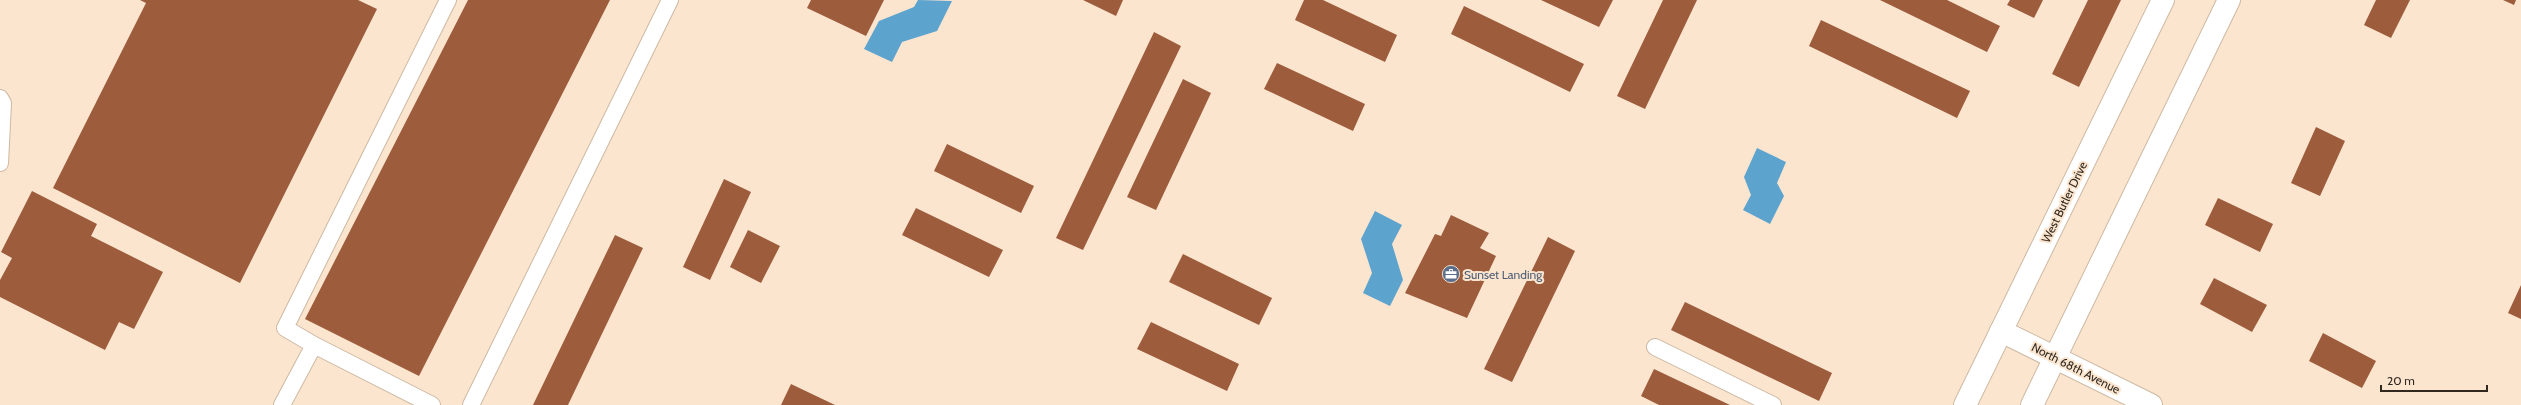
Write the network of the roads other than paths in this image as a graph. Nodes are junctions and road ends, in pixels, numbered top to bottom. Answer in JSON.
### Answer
{"nodes":[{"id":1,"x":448,"y":0,"type":"edge"},
{"id":2,"x":670,"y":0,"type":"edge"},
{"id":3,"x":2163,"y":0,"type":"edge"},
{"id":4,"x":2229,"y":0,"type":"edge"},
{"id":5,"x":0,"y":98,"type":"edge"},
{"id":6,"x":0,"y":163,"type":"edge"},
{"id":7,"x":2001,"y":331,"type":"junction"},
{"id":8,"x":314,"y":345,"type":"junction"},
{"id":9,"x":1655,"y":347,"type":"dead end"},
{"id":10,"x":2056,"y":356,"type":"junction"},
{"id":11,"x":282,"y":405,"type":"edge"},
{"id":12,"x":432,"y":405,"type":"edge"},
{"id":13,"x":471,"y":405,"type":"edge"},
{"id":14,"x":1773,"y":405,"type":"edge"},
{"id":15,"x":1966,"y":405,"type":"edge"},
{"id":16,"x":2032,"y":405,"type":"edge"},
{"id":17,"x":2151,"y":405,"type":"edge"}],
"edges":[{"from":1,"to":8,"type":"lane"},
{"from":2,"to":13,"type":"lane"},
{"from":3,"to":7,"type":"street","name":"West Butler Drive"},
{"from":4,"to":10,"type":"street"},
{"from":5,"to":6,"type":"lane"},
{"from":7,"to":10,"type":"street","name":"North 68th Avenue"},
{"from":7,"to":15,"type":"street","name":"West Butler Drive"},
{"from":8,"to":11,"type":"lane"},
{"from":8,"to":12,"type":"lane"},
{"from":9,"to":14,"type":"lane"},
{"from":10,"to":16,"type":"street"},
{"from":10,"to":17,"type":"street","name":"North 68th Avenue"}]}
